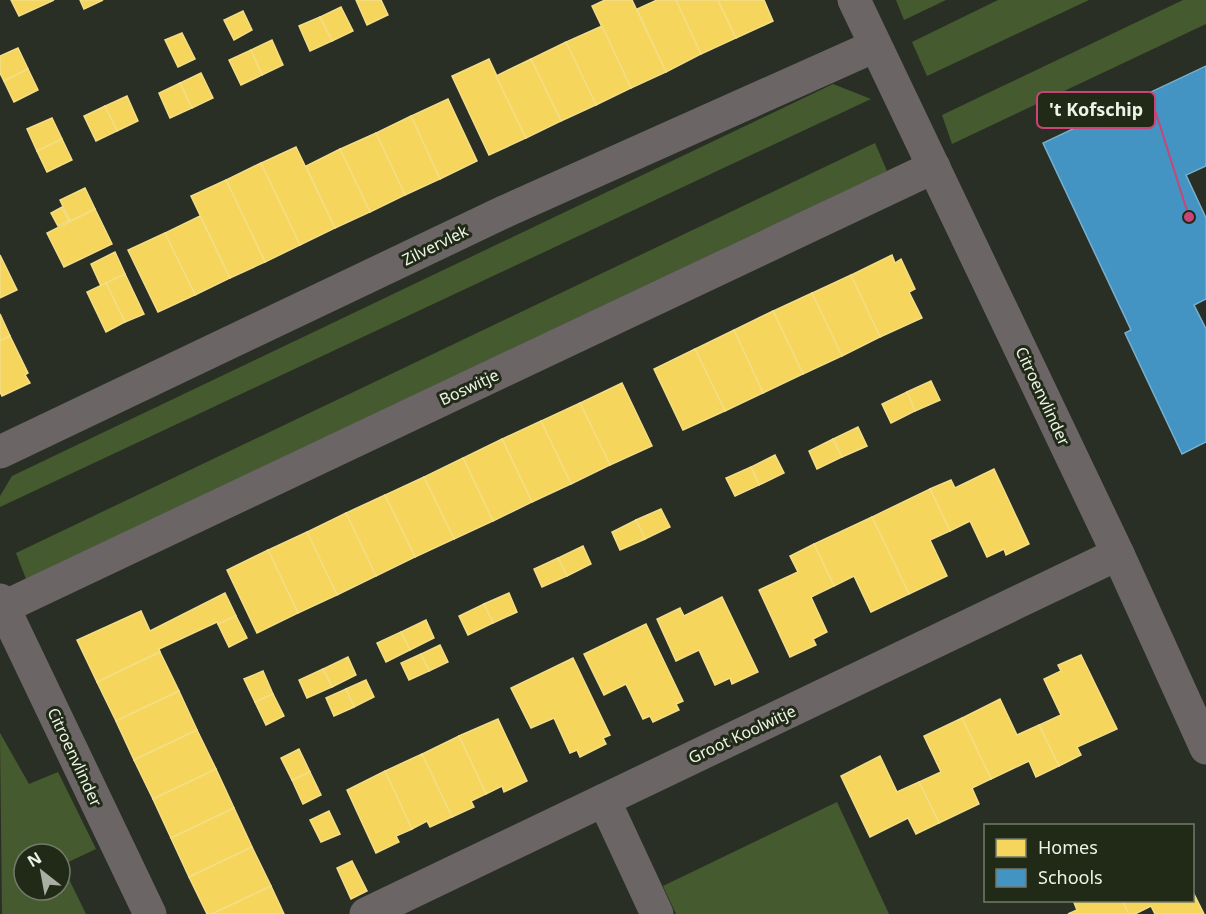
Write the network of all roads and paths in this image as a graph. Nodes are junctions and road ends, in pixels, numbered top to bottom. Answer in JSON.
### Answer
{"nodes":[{"id":1,"x":854,"y":0,"type":"edge"},
{"id":2,"x":875,"y":46,"type":"junction"},
{"id":3,"x":934,"y":167,"type":"junction"},
{"id":4,"x":0,"y":452,"type":"edge"},
{"id":5,"x":1118,"y":554,"type":"junction"},
{"id":6,"x":2,"y":603,"type":"edge"},
{"id":7,"x":1206,"y":748,"type":"edge"},
{"id":8,"x":604,"y":800,"type":"junction"},
{"id":9,"x":150,"y":914,"type":"edge"},
{"id":10,"x":366,"y":914,"type":"edge"},
{"id":11,"x":657,"y":914,"type":"edge"}],
"edges":[{"from":1,"to":2,"type":"street","name":"Citroenvlinder"},
{"from":2,"to":3,"type":"street","name":"Citroenvlinder"},
{"from":2,"to":4,"type":"street","name":"Zilvervlek"},
{"from":3,"to":5,"type":"street","name":"Citroenvlinder"},
{"from":3,"to":6,"type":"street","name":"Boswitje"},
{"from":5,"to":7,"type":"street","name":"Citroenvlinder"},
{"from":5,"to":8,"type":"street","name":"Groot Koolwitje"},
{"from":6,"to":9,"type":"street","name":"Citroenvlinder"},
{"from":8,"to":10,"type":"street","name":"Groot Koolwitje"},
{"from":8,"to":11,"type":"street"}]}
